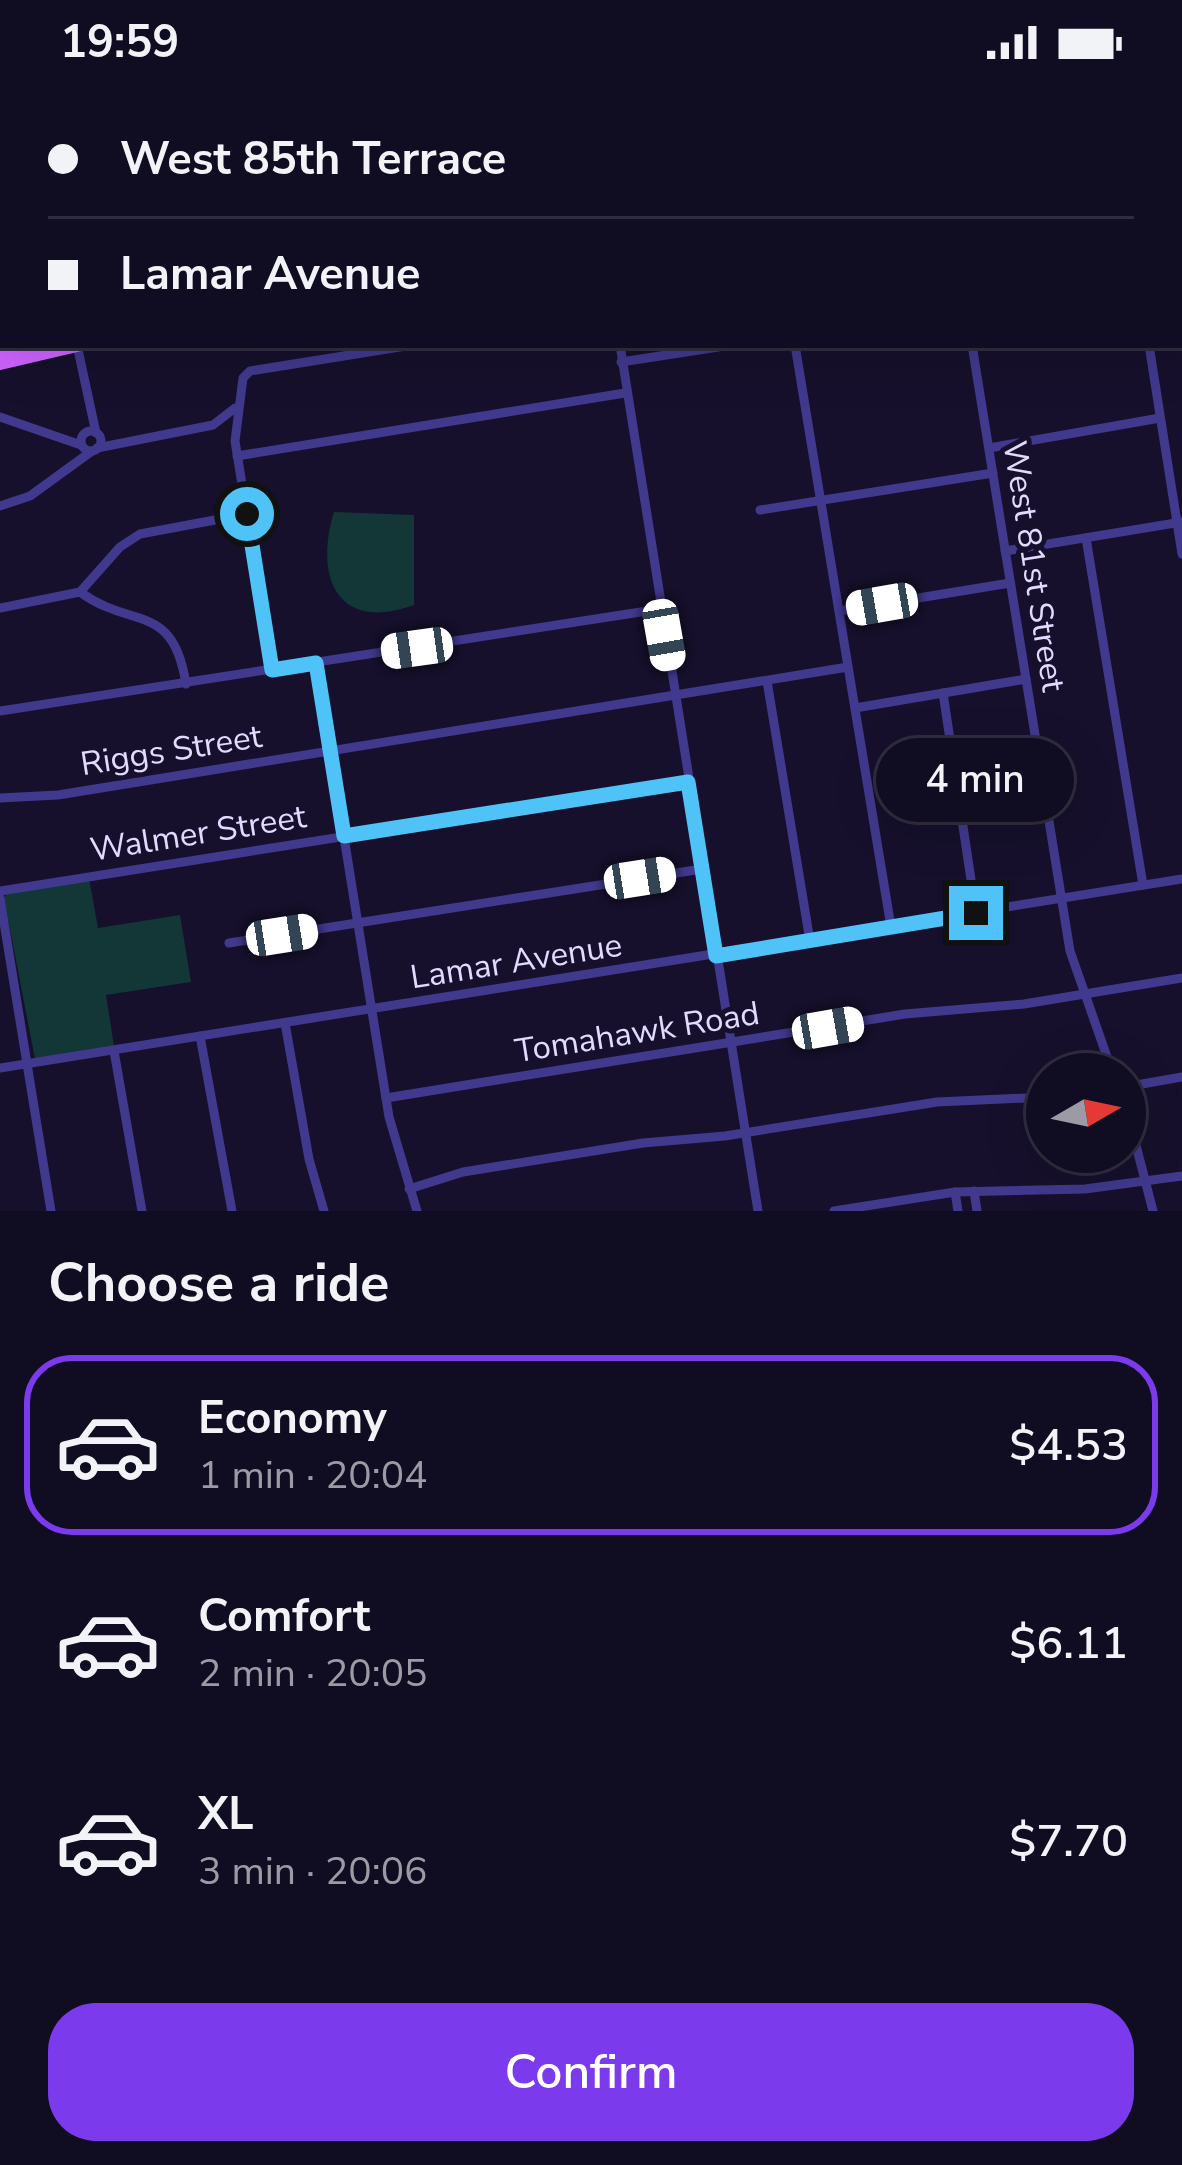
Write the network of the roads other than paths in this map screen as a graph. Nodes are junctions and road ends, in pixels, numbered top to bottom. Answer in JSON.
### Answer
{"nodes":[{"id":1,"x":31,"y":348,"type":"edge"},
{"id":2,"x":65,"y":348,"type":"edge"},
{"id":3,"x":78,"y":348,"type":"edge"},
{"id":4,"x":393,"y":348,"type":"edge"},
{"id":5,"x":618,"y":348,"type":"edge"},
{"id":6,"x":711,"y":348,"type":"edge"},
{"id":7,"x":796,"y":348,"type":"edge"},
{"id":8,"x":972,"y":348,"type":"edge"},
{"id":9,"x":1149,"y":348,"type":"edge"},
{"id":10,"x":0,"y":352,"type":"edge"},
{"id":11,"x":620,"y":362,"type":"junction"},
{"id":12,"x":0,"y":363,"type":"edge"},
{"id":13,"x":625,"y":393,"type":"junction"},
{"id":14,"x":235,"y":408,"type":"junction"},
{"id":15,"x":0,"y":417,"type":"edge"},
{"id":16,"x":1160,"y":418,"type":"junction"},
{"id":17,"x":213,"y":425,"type":"junction"},
{"id":18,"x":90,"y":441,"type":"junction"},
{"id":19,"x":235,"y":441,"type":"junction"},
{"id":20,"x":988,"y":448,"type":"junction"},
{"id":21,"x":237,"y":456,"type":"junction"},
{"id":22,"x":993,"y":473,"type":"junction"},
{"id":23,"x":821,"y":500,"type":"junction"},
{"id":24,"x":0,"y":506,"type":"edge"},
{"id":25,"x":760,"y":510,"type":"dead end"},
{"id":26,"x":247,"y":514,"type":"junction"},
{"id":27,"x":1179,"y":522,"type":"edge"},
{"id":28,"x":1086,"y":538,"type":"junction"},
{"id":29,"x":1005,"y":551,"type":"junction"},
{"id":30,"x":1182,"y":554,"type":"edge"},
{"id":31,"x":1010,"y":583,"type":"junction"},
{"id":32,"x":80,"y":592,"type":"junction"},
{"id":33,"x":0,"y":608,"type":"edge"},
{"id":34,"x":660,"y":609,"type":"junction"},
{"id":35,"x":839,"y":611,"type":"junction"},
{"id":36,"x":316,"y":663,"type":"junction"},
{"id":37,"x":848,"y":667,"type":"junction"},
{"id":38,"x":272,"y":670,"type":"junction"},
{"id":39,"x":1026,"y":679,"type":"junction"},
{"id":40,"x":767,"y":681,"type":"junction"},
{"id":41,"x":186,"y":684,"type":"junction"},
{"id":42,"x":943,"y":693,"type":"junction"},
{"id":43,"x":674,"y":695,"type":"junction"},
{"id":44,"x":855,"y":708,"type":"junction"},
{"id":45,"x":0,"y":711,"type":"edge"},
{"id":46,"x":329,"y":750,"type":"junction"},
{"id":47,"x":688,"y":782,"type":"junction"},
{"id":48,"x":0,"y":798,"type":"edge"},
{"id":49,"x":344,"y":836,"type":"junction"},
{"id":50,"x":702,"y":869,"type":"junction"},
{"id":51,"x":1182,"y":879,"type":"edge"},
{"id":52,"x":1143,"y":885,"type":"junction"},
{"id":53,"x":0,"y":894,"type":"edge"},
{"id":54,"x":1062,"y":899,"type":"junction"},
{"id":55,"x":976,"y":913,"type":"junction"},
{"id":56,"x":358,"y":923,"type":"junction"},
{"id":57,"x":890,"y":927,"type":"junction"},
{"id":58,"x":810,"y":941,"type":"junction"},
{"id":59,"x":229,"y":944,"type":"dead end"},
{"id":60,"x":716,"y":956,"type":"junction"},
{"id":61,"x":1182,"y":978,"type":"edge"},
{"id":62,"x":1082,"y":994,"type":"junction"},
{"id":63,"x":372,"y":1010,"type":"junction"},
{"id":64,"x":285,"y":1023,"type":"junction"},
{"id":65,"x":200,"y":1036,"type":"junction"},
{"id":66,"x":731,"y":1044,"type":"junction"},
{"id":67,"x":114,"y":1051,"type":"junction"},
{"id":68,"x":1105,"y":1053,"type":"edge"},
{"id":69,"x":28,"y":1064,"type":"junction"},
{"id":70,"x":0,"y":1068,"type":"edge"},
{"id":71,"x":1182,"y":1077,"type":"edge"},
{"id":72,"x":1146,"y":1083,"type":"edge"},
{"id":73,"x":386,"y":1098,"type":"junction"},
{"id":74,"x":1026,"y":1098,"type":"edge"},
{"id":75,"x":745,"y":1133,"type":"junction"},
{"id":76,"x":1145,"y":1173,"type":"edge"},
{"id":77,"x":1182,"y":1176,"type":"edge"},
{"id":78,"x":1148,"y":1182,"type":"junction"},
{"id":79,"x":409,"y":1189,"type":"junction"},
{"id":80,"x":974,"y":1191,"type":"junction"},
{"id":81,"x":956,"y":1192,"type":"junction"},
{"id":82,"x":870,"y":1208,"type":"edge"},
{"id":83,"x":851,"y":1210,"type":"edge"},
{"id":84,"x":51,"y":1211,"type":"edge"},
{"id":85,"x":142,"y":1211,"type":"edge"},
{"id":86,"x":232,"y":1211,"type":"edge"},
{"id":87,"x":324,"y":1211,"type":"edge"},
{"id":88,"x":417,"y":1211,"type":"edge"},
{"id":89,"x":756,"y":1211,"type":"edge"},
{"id":90,"x":834,"y":1211,"type":"edge"},
{"id":91,"x":958,"y":1211,"type":"edge"},
{"id":92,"x":977,"y":1211,"type":"edge"},
{"id":93,"x":1153,"y":1211,"type":"edge"}],
"edges":[{"from":1,"to":10,"type":"main road"},
{"from":2,"to":12,"type":"main road"},
{"from":3,"to":18,"type":"street"},
{"from":4,"to":14,"type":"street"},
{"from":5,"to":11,"type":"street"},
{"from":6,"to":11,"type":"street"},
{"from":7,"to":23,"type":"street"},
{"from":8,"to":20,"type":"street","name":"West 81st Street"},
{"from":9,"to":16,"type":"street"},
{"from":11,"to":13,"type":"street"},
{"from":13,"to":21,"type":"street"},
{"from":13,"to":34,"type":"street"},
{"from":14,"to":17,"type":"street"},
{"from":14,"to":19,"type":"street"},
{"from":15,"to":18,"type":"street"},
{"from":16,"to":20,"type":"street"},
{"from":16,"to":27,"type":"street"},
{"from":17,"to":18,"type":"street"},
{"from":17,"to":19,"type":"street"},
{"from":18,"to":24,"type":"street"},
{"from":19,"to":21,"type":"street"},
{"from":20,"to":22,"type":"street","name":"West 81st Street"},
{"from":21,"to":26,"type":"street"},
{"from":22,"to":23,"type":"street"},
{"from":22,"to":29,"type":"street","name":"West 81st Street"},
{"from":23,"to":25,"type":"street"},
{"from":23,"to":35,"type":"street"},
{"from":26,"to":32,"type":"street"},
{"from":26,"to":38,"type":"street"},
{"from":27,"to":28,"type":"street"},
{"from":27,"to":30,"type":"street"},
{"from":28,"to":29,"type":"street"},
{"from":28,"to":52,"type":"street"},
{"from":29,"to":31,"type":"street","name":"West 81st Street"},
{"from":31,"to":35,"type":"street"},
{"from":31,"to":39,"type":"street","name":"West 81st Street"},
{"from":32,"to":33,"type":"street"},
{"from":32,"to":41,"type":"street"},
{"from":34,"to":36,"type":"street"},
{"from":34,"to":43,"type":"street"},
{"from":35,"to":37,"type":"street"},
{"from":36,"to":38,"type":"street"},
{"from":36,"to":46,"type":"street"},
{"from":37,"to":40,"type":"street","name":"Riggs Street"},
{"from":37,"to":44,"type":"street"},
{"from":38,"to":41,"type":"street"},
{"from":39,"to":42,"type":"street"},
{"from":39,"to":54,"type":"street","name":"West 81st Street"},
{"from":40,"to":43,"type":"street","name":"Riggs Street"},
{"from":40,"to":58,"type":"street"},
{"from":41,"to":45,"type":"street"},
{"from":42,"to":44,"type":"street"},
{"from":42,"to":55,"type":"street"},
{"from":43,"to":46,"type":"street","name":"Riggs Street"},
{"from":43,"to":47,"type":"street"},
{"from":44,"to":57,"type":"street"},
{"from":46,"to":48,"type":"street","name":"Riggs Street"},
{"from":46,"to":49,"type":"street"},
{"from":47,"to":49,"type":"street","name":"Walmer Street"},
{"from":47,"to":50,"type":"street"},
{"from":49,"to":53,"type":"street","name":"Walmer Street"},
{"from":49,"to":56,"type":"street"},
{"from":50,"to":56,"type":"street"},
{"from":50,"to":60,"type":"street"},
{"from":51,"to":52,"type":"street","name":"Lamar Avenue"},
{"from":52,"to":54,"type":"street","name":"Lamar Avenue"},
{"from":53,"to":69,"type":"street"},
{"from":54,"to":55,"type":"street","name":"Lamar Avenue"},
{"from":54,"to":62,"type":"street","name":"West 81st Street"},
{"from":55,"to":57,"type":"street","name":"Lamar Avenue"},
{"from":56,"to":59,"type":"street"},
{"from":56,"to":63,"type":"street"},
{"from":57,"to":58,"type":"street","name":"Lamar Avenue"},
{"from":58,"to":60,"type":"street","name":"Lamar Avenue"},
{"from":60,"to":63,"type":"street","name":"Lamar Avenue"},
{"from":60,"to":66,"type":"street"},
{"from":61,"to":62,"type":"street","name":"Tomahawk Road"},
{"from":62,"to":66,"type":"street","name":"Tomahawk Road"},
{"from":62,"to":68,"type":"street","name":"West 81st Street"},
{"from":63,"to":64,"type":"street","name":"Lamar Avenue"},
{"from":63,"to":73,"type":"street"},
{"from":64,"to":65,"type":"street","name":"Lamar Avenue"},
{"from":64,"to":87,"type":"street"},
{"from":65,"to":67,"type":"street","name":"Lamar Avenue"},
{"from":65,"to":86,"type":"street"},
{"from":66,"to":73,"type":"street","name":"Tomahawk Road"},
{"from":66,"to":75,"type":"street"},
{"from":67,"to":69,"type":"street","name":"Lamar Avenue"},
{"from":67,"to":85,"type":"street"},
{"from":69,"to":70,"type":"street","name":"Lamar Avenue"},
{"from":69,"to":84,"type":"street"},
{"from":71,"to":72,"type":"street"},
{"from":73,"to":79,"type":"street"},
{"from":74,"to":75,"type":"street"},
{"from":75,"to":79,"type":"street"},
{"from":75,"to":89,"type":"street"},
{"from":76,"to":78,"type":"street"},
{"from":77,"to":78,"type":"street"},
{"from":78,"to":80,"type":"street"},
{"from":78,"to":93,"type":"street"},
{"from":79,"to":88,"type":"street"},
{"from":80,"to":81,"type":"street"},
{"from":80,"to":92,"type":"street"},
{"from":81,"to":82,"type":"street"},
{"from":81,"to":91,"type":"street"},
{"from":82,"to":83,"type":"street"},
{"from":83,"to":90,"type":"street"}]}
